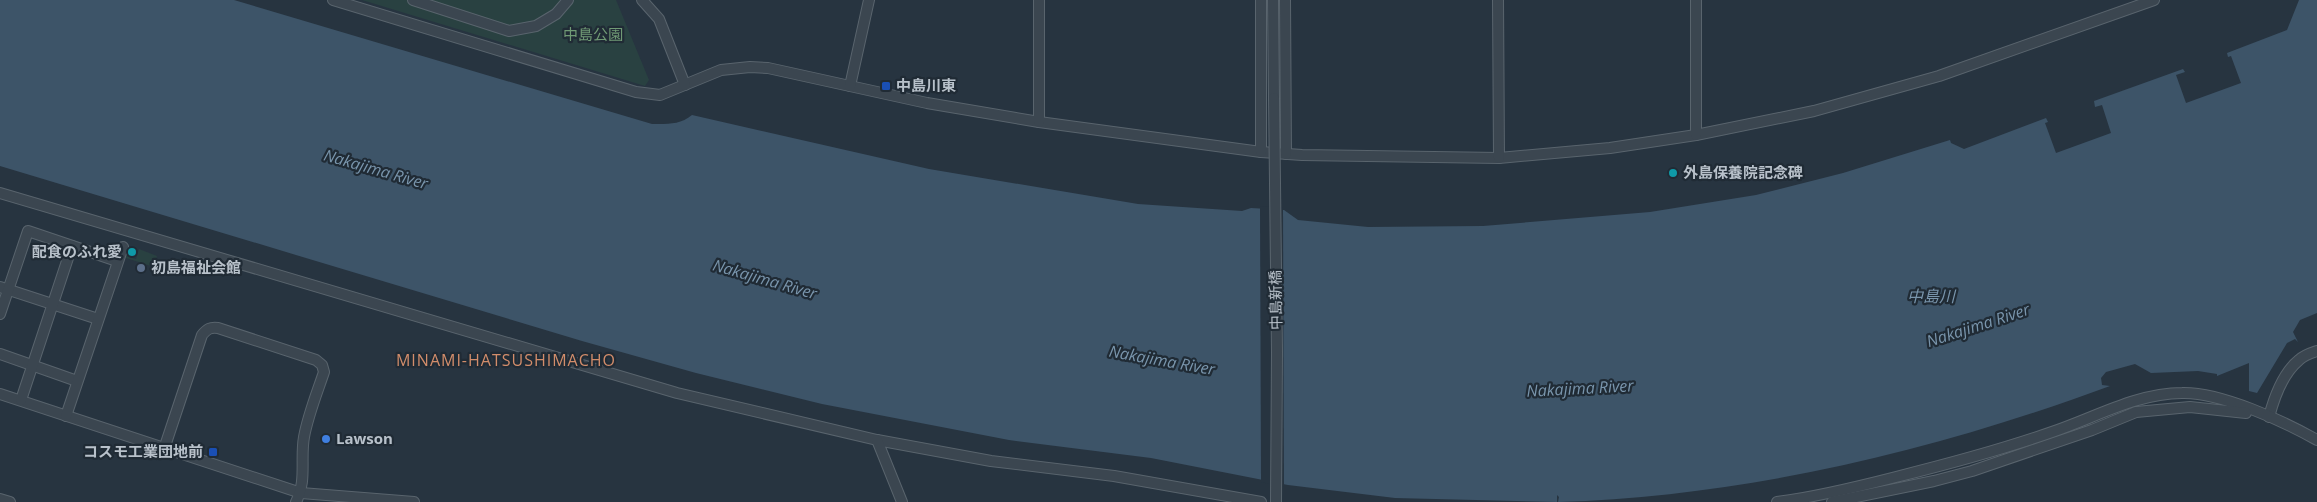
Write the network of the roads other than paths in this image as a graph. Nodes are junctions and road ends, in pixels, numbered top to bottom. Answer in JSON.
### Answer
{"nodes":[{"id":1,"x":333,"y":0,"type":"edge"},
{"id":2,"x":413,"y":0,"type":"edge"},
{"id":3,"x":568,"y":0,"type":"edge"},
{"id":4,"x":642,"y":0,"type":"edge"},
{"id":5,"x":869,"y":0,"type":"edge"},
{"id":6,"x":1038,"y":0,"type":"edge"},
{"id":7,"x":1261,"y":0,"type":"edge"},
{"id":8,"x":1273,"y":0,"type":"edge"},
{"id":9,"x":1284,"y":0,"type":"edge"},
{"id":10,"x":1498,"y":0,"type":"edge"},
{"id":11,"x":1696,"y":0,"type":"edge"},
{"id":12,"x":2154,"y":0,"type":"edge"},
{"id":13,"x":685,"y":85,"type":"junction"},
{"id":14,"x":850,"y":86,"type":"junction"},
{"id":15,"x":1039,"y":122,"type":"junction"},
{"id":16,"x":1696,"y":135,"type":"junction"},
{"id":17,"x":1261,"y":152,"type":"junction"},
{"id":18,"x":1286,"y":154,"type":"junction"},
{"id":19,"x":1499,"y":158,"type":"junction"},
{"id":20,"x":0,"y":193,"type":"edge"},
{"id":21,"x":72,"y":246,"type":"junction"},
{"id":22,"x":123,"y":247,"type":"dead end"},
{"id":23,"x":118,"y":261,"type":"junction"},
{"id":24,"x":4,"y":288,"type":"edge"},
{"id":25,"x":52,"y":304,"type":"junction"},
{"id":26,"x":0,"y":314,"type":"edge"},
{"id":27,"x":98,"y":319,"type":"junction"},
{"id":28,"x":2317,"y":351,"type":"edge"},
{"id":29,"x":0,"y":354,"type":"edge"},
{"id":30,"x":32,"y":364,"type":"junction"},
{"id":31,"x":77,"y":381,"type":"junction"},
{"id":32,"x":0,"y":394,"type":"edge"},
{"id":33,"x":21,"y":400,"type":"junction"},
{"id":34,"x":66,"y":416,"type":"junction"},
{"id":35,"x":2269,"y":417,"type":"junction"},
{"id":36,"x":877,"y":440,"type":"junction"},
{"id":37,"x":2317,"y":440,"type":"edge"},
{"id":38,"x":164,"y":449,"type":"junction"},
{"id":39,"x":299,"y":497,"type":"edge"},
{"id":40,"x":0,"y":499,"type":"edge"},
{"id":41,"x":10,"y":502,"type":"edge"},
{"id":42,"x":414,"y":502,"type":"edge"},
{"id":43,"x":902,"y":502,"type":"edge"},
{"id":44,"x":1261,"y":502,"type":"edge"},
{"id":45,"x":1276,"y":502,"type":"edge"},
{"id":46,"x":1777,"y":502,"type":"edge"},
{"id":47,"x":1832,"y":502,"type":"edge"}],
"edges":[{"from":1,"to":13,"type":"street"},
{"from":2,"to":3,"type":"street"},
{"from":4,"to":13,"type":"street"},
{"from":5,"to":14,"type":"street"},
{"from":6,"to":15,"type":"street"},
{"from":7,"to":17,"type":"street"},
{"from":8,"to":45,"type":"street","name":"中島新橋","bridge":true},
{"from":9,"to":18,"type":"street"},
{"from":10,"to":19,"type":"street"},
{"from":11,"to":16,"type":"street"},
{"from":12,"to":16,"type":"street"},
{"from":13,"to":14,"type":"street"},
{"from":14,"to":15,"type":"street"},
{"from":15,"to":17,"type":"street"},
{"from":16,"to":19,"type":"street"},
{"from":17,"to":18,"type":"street"},
{"from":18,"to":19,"type":"street"},
{"from":20,"to":36,"type":"street"},
{"from":21,"to":23,"type":"street"},
{"from":21,"to":24,"type":"street"},
{"from":21,"to":25,"type":"street"},
{"from":22,"to":23,"type":"street"},
{"from":23,"to":27,"type":"street"},
{"from":24,"to":25,"type":"street"},
{"from":24,"to":26,"type":"street"},
{"from":25,"to":27,"type":"street"},
{"from":25,"to":30,"type":"street"},
{"from":27,"to":31,"type":"street"},
{"from":28,"to":35,"type":"street"},
{"from":29,"to":30,"type":"street"},
{"from":30,"to":31,"type":"street"},
{"from":30,"to":33,"type":"street"},
{"from":31,"to":34,"type":"street"},
{"from":32,"to":33,"type":"street"},
{"from":33,"to":34,"type":"street"},
{"from":34,"to":38,"type":"street"},
{"from":35,"to":37,"type":"street"},
{"from":35,"to":46,"type":"street"},
{"from":35,"to":47,"type":"street"},
{"from":36,"to":43,"type":"street"},
{"from":36,"to":44,"type":"street"},
{"from":38,"to":39,"type":"street"},
{"from":38,"to":39,"type":"street"},
{"from":39,"to":42,"type":"street"},
{"from":40,"to":41,"type":"street"}]}
